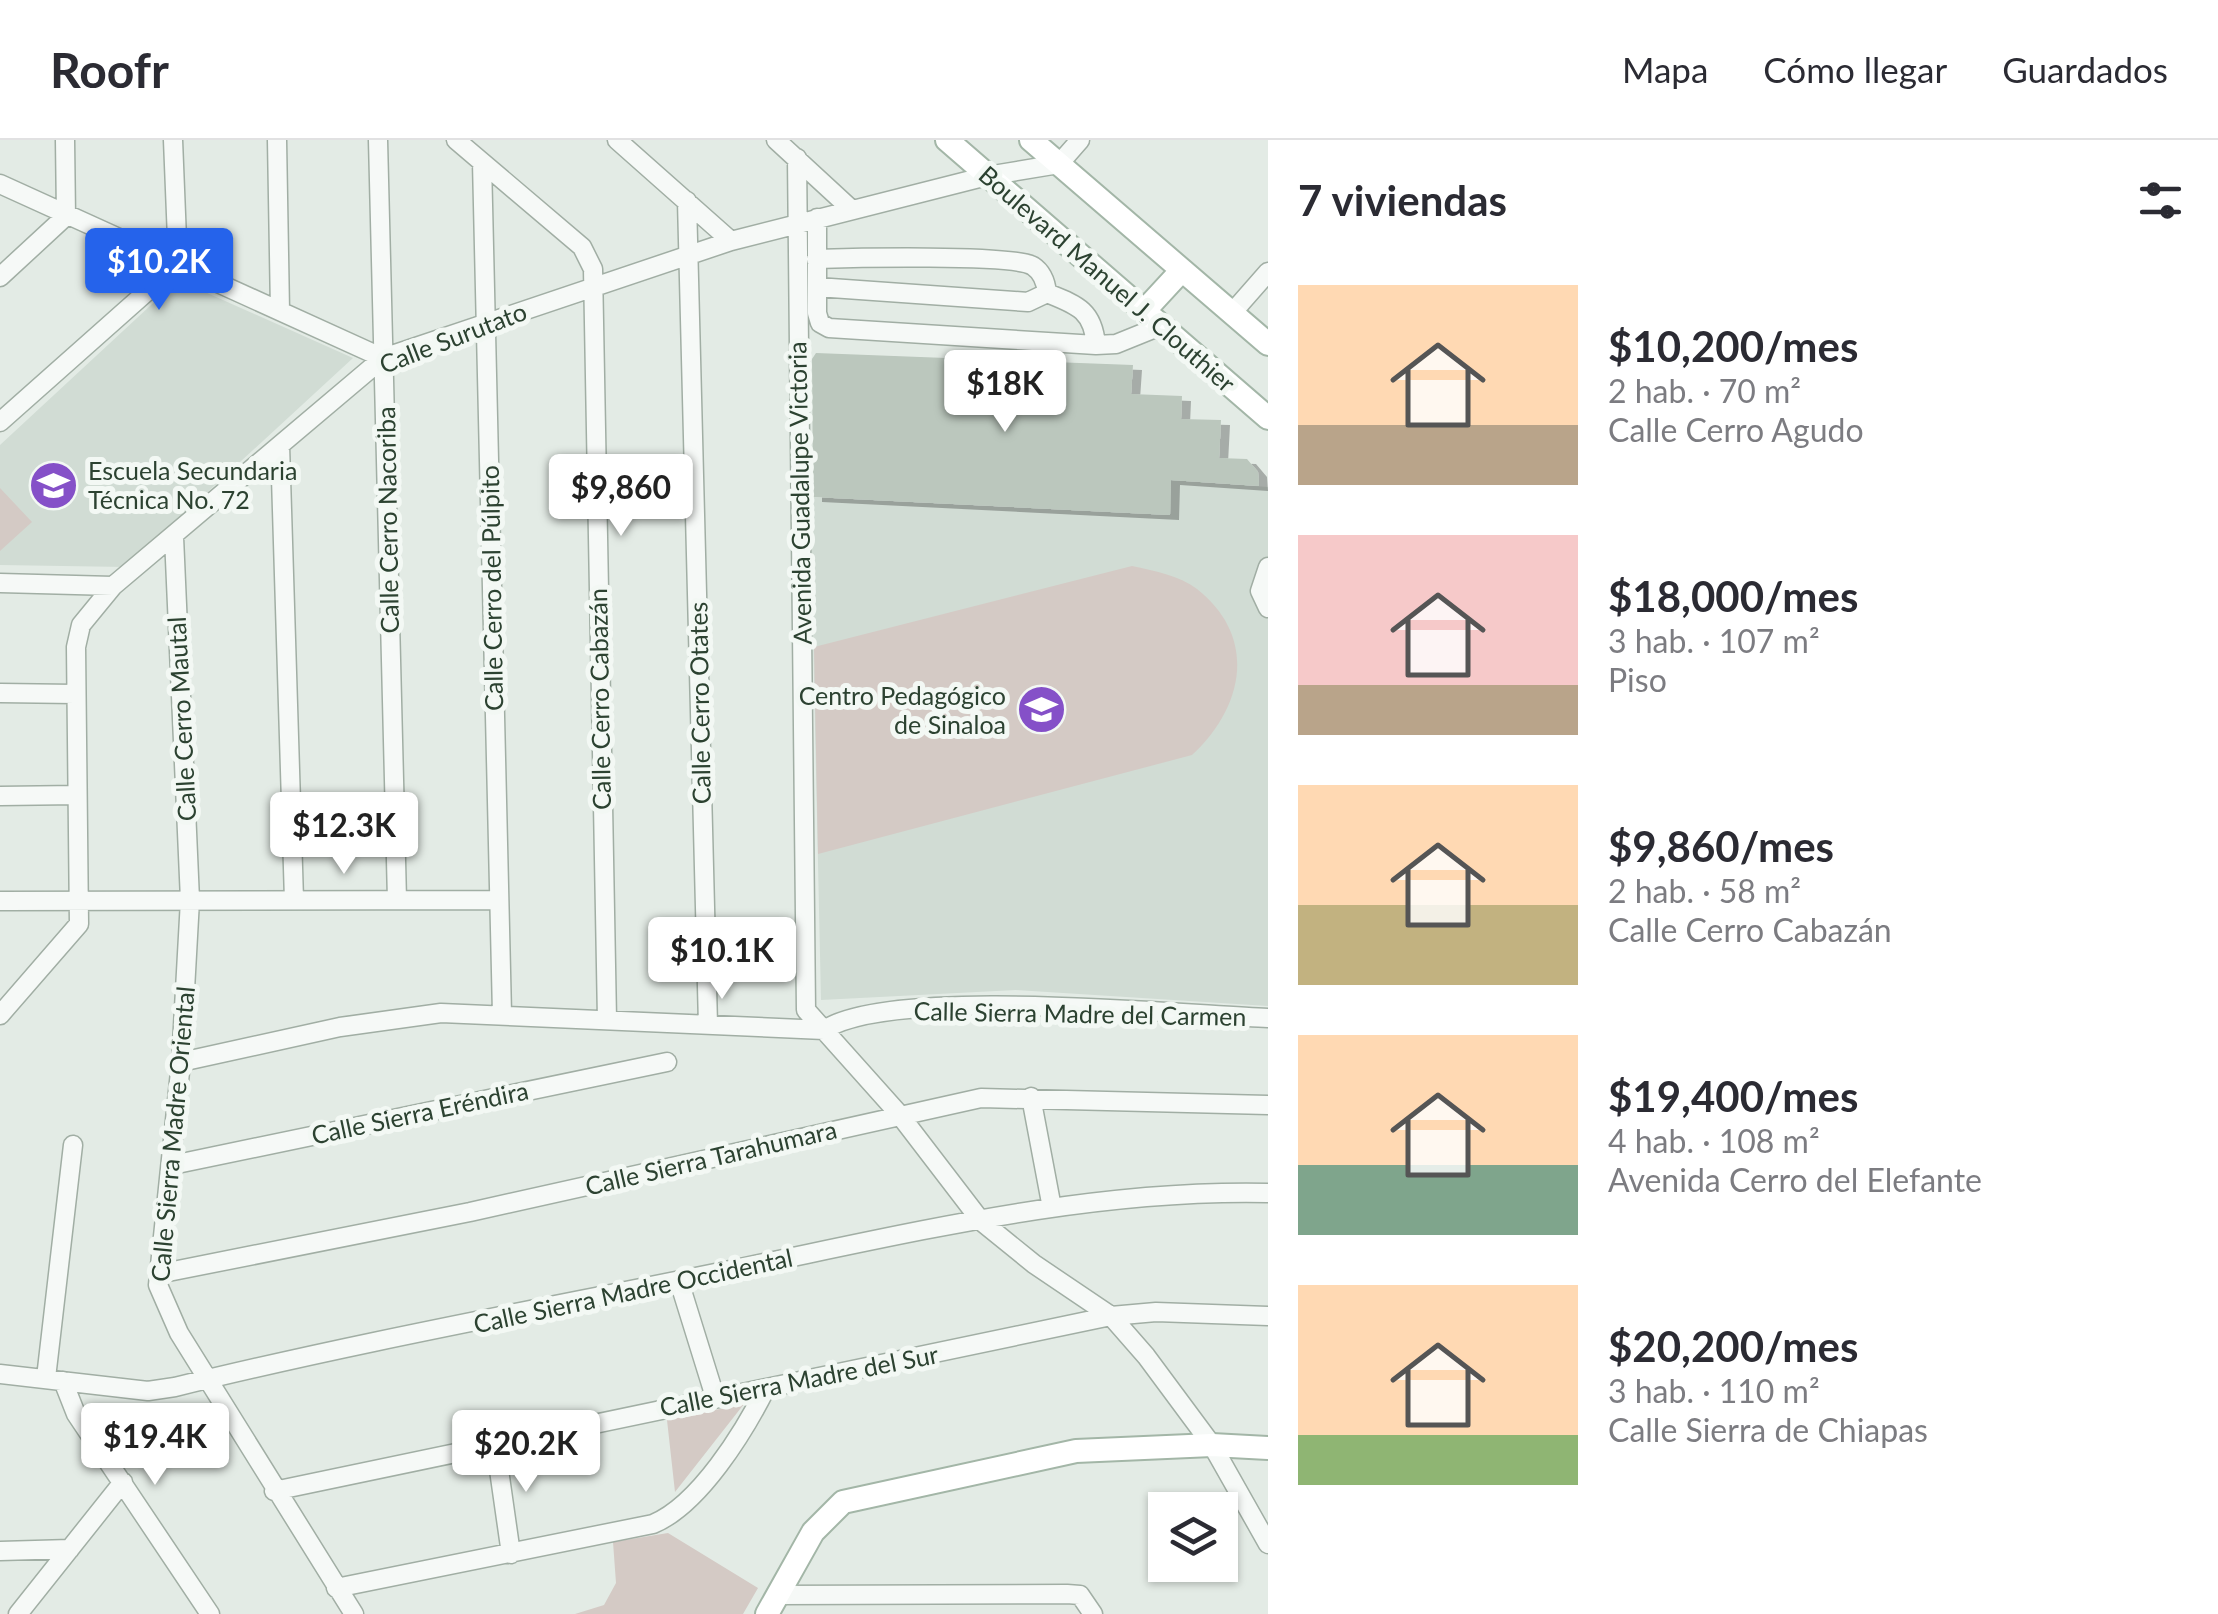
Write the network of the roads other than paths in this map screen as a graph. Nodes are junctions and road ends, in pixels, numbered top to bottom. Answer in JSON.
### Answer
{"nodes":[{"id":1,"x":65,"y":140,"type":"edge"},
{"id":2,"x":172,"y":140,"type":"edge"},
{"id":3,"x":277,"y":140,"type":"edge"},
{"id":4,"x":378,"y":140,"type":"edge"},
{"id":5,"x":456,"y":140,"type":"edge"},
{"id":6,"x":617,"y":140,"type":"edge"},
{"id":7,"x":776,"y":140,"type":"edge"},
{"id":8,"x":947,"y":140,"type":"edge"},
{"id":9,"x":1032,"y":140,"type":"edge"},
{"id":10,"x":1080,"y":140,"type":"edge"},
{"id":11,"x":797,"y":158,"type":"junction"},
{"id":12,"x":482,"y":162,"type":"junction"},
{"id":13,"x":1059,"y":164,"type":"junction"},
{"id":14,"x":987,"y":176,"type":"junction"},
{"id":15,"x":0,"y":184,"type":"edge"},
{"id":16,"x":687,"y":201,"type":"junction"},
{"id":17,"x":852,"y":210,"type":"junction"},
{"id":18,"x":66,"y":216,"type":"junction"},
{"id":19,"x":817,"y":218,"type":"junction"},
{"id":20,"x":797,"y":224,"type":"junction"},
{"id":21,"x":731,"y":241,"type":"junction"},
{"id":22,"x":688,"y":254,"type":"junction"},
{"id":23,"x":816,"y":259,"type":"junction"},
{"id":24,"x":178,"y":264,"type":"junction"},
{"id":25,"x":1182,"y":270,"type":"junction"},
{"id":26,"x":1268,"y":272,"type":"edge"},
{"id":27,"x":0,"y":277,"type":"edge"},
{"id":28,"x":817,"y":287,"type":"junction"},
{"id":29,"x":593,"y":288,"type":"junction"},
{"id":30,"x":1047,"y":292,"type":"junction"},
{"id":31,"x":280,"y":311,"type":"junction"},
{"id":32,"x":1232,"y":314,"type":"junction"},
{"id":33,"x":1154,"y":317,"type":"junction"},
{"id":34,"x":486,"y":323,"type":"junction"},
{"id":35,"x":1268,"y":344,"type":"edge"},
{"id":36,"x":1096,"y":345,"type":"junction"},
{"id":37,"x":384,"y":358,"type":"junction"},
{"id":38,"x":1268,"y":418,"type":"edge"},
{"id":39,"x":0,"y":422,"type":"edge"},
{"id":40,"x":280,"y":445,"type":"junction"},
{"id":41,"x":174,"y":537,"type":"junction"},
{"id":42,"x":1268,"y":567,"type":"edge"},
{"id":43,"x":0,"y":583,"type":"edge"},
{"id":44,"x":113,"y":586,"type":"junction"},
{"id":45,"x":1268,"y":608,"type":"edge"},
{"id":46,"x":0,"y":693,"type":"edge"},
{"id":47,"x":75,"y":694,"type":"junction"},
{"id":48,"x":0,"y":796,"type":"edge"},
{"id":49,"x":77,"y":796,"type":"junction"},
{"id":50,"x":81,"y":900,"type":"junction"},
{"id":51,"x":190,"y":900,"type":"junction"},
{"id":52,"x":294,"y":900,"type":"junction"},
{"id":53,"x":397,"y":900,"type":"junction"},
{"id":54,"x":499,"y":900,"type":"junction"},
{"id":55,"x":0,"y":901,"type":"edge"},
{"id":56,"x":502,"y":1014,"type":"junction"},
{"id":57,"x":0,"y":1015,"type":"edge"},
{"id":58,"x":1268,"y":1018,"type":"edge"},
{"id":59,"x":607,"y":1020,"type":"junction"},
{"id":60,"x":708,"y":1024,"type":"junction"},
{"id":61,"x":824,"y":1030,"type":"junction"},
{"id":62,"x":182,"y":1062,"type":"junction"},
{"id":63,"x":667,"y":1062,"type":"dead end"},
{"id":64,"x":1031,"y":1097,"type":"junction"},
{"id":65,"x":1268,"y":1105,"type":"edge"},
{"id":66,"x":899,"y":1114,"type":"junction"},
{"id":67,"x":73,"y":1146,"type":"dead end"},
{"id":68,"x":172,"y":1165,"type":"junction"},
{"id":69,"x":1268,"y":1193,"type":"edge"},
{"id":70,"x":1052,"y":1208,"type":"junction"},
{"id":71,"x":981,"y":1221,"type":"junction"},
{"id":72,"x":158,"y":1274,"type":"junction"},
{"id":73,"x":679,"y":1280,"type":"junction"},
{"id":74,"x":1111,"y":1316,"type":"junction"},
{"id":75,"x":1268,"y":1316,"type":"edge"},
{"id":76,"x":0,"y":1374,"type":"edge"},
{"id":77,"x":210,"y":1378,"type":"junction"},
{"id":78,"x":54,"y":1380,"type":"junction"},
{"id":79,"x":766,"y":1388,"type":"junction"},
{"id":80,"x":715,"y":1397,"type":"junction"},
{"id":81,"x":495,"y":1442,"type":"junction"},
{"id":82,"x":1212,"y":1445,"type":"junction"},
{"id":83,"x":1268,"y":1448,"type":"edge"},
{"id":84,"x":123,"y":1482,"type":"junction"},
{"id":85,"x":274,"y":1491,"type":"junction"},
{"id":86,"x":1268,"y":1544,"type":"edge"},
{"id":87,"x":70,"y":1550,"type":"junction"},
{"id":88,"x":0,"y":1551,"type":"edge"},
{"id":89,"x":511,"y":1554,"type":"junction"},
{"id":90,"x":336,"y":1588,"type":"junction"},
{"id":91,"x":773,"y":1604,"type":"edge"},
{"id":92,"x":18,"y":1614,"type":"edge"},
{"id":93,"x":210,"y":1614,"type":"edge"},
{"id":94,"x":354,"y":1614,"type":"edge"},
{"id":95,"x":1093,"y":1614,"type":"edge"}],
"edges":[{"from":1,"to":18,"type":"street"},
{"from":2,"to":24,"type":"street"},
{"from":3,"to":31,"type":"street"},
{"from":4,"to":37,"type":"street","name":"Calle Cerro Nacoriba"},
{"from":5,"to":12,"type":"street","name":"Calle Cerro Cabazán"},
{"from":6,"to":16,"type":"street"},
{"from":7,"to":11,"type":"street"},
{"from":8,"to":14,"type":"main road","name":"Boulevard Manuel J. Clouthier"},
{"from":9,"to":13,"type":"main road"},
{"from":10,"to":13,"type":"street"},
{"from":11,"to":17,"type":"street"},
{"from":11,"to":20,"type":"street","name":"Avenida Guadalupe Victoria"},
{"from":12,"to":29,"type":"street","name":"Calle Cerro Cabazán"},
{"from":12,"to":34,"type":"street","name":"Calle Cerro del Púlpito"},
{"from":13,"to":14,"type":"street","name":"Calle Surutato"},
{"from":13,"to":25,"type":"main road"},
{"from":14,"to":17,"type":"street","name":"Calle Surutato"},
{"from":14,"to":33,"type":"main road","name":"Boulevard Manuel J. Clouthier"},
{"from":15,"to":18,"type":"street"},
{"from":16,"to":21,"type":"street"},
{"from":16,"to":22,"type":"street","name":"Calle Cerro Otates"},
{"from":17,"to":19,"type":"street","name":"Calle Surutato"},
{"from":18,"to":24,"type":"street"},
{"from":18,"to":27,"type":"street"},
{"from":19,"to":20,"type":"street","name":"Calle Surutato"},
{"from":19,"to":23,"type":"street"},
{"from":20,"to":21,"type":"street","name":"Calle Surutato"},
{"from":20,"to":61,"type":"street","name":"Avenida Guadalupe Victoria"},
{"from":21,"to":22,"type":"street","name":"Calle Surutato"},
{"from":22,"to":29,"type":"street","name":"Calle Surutato"},
{"from":22,"to":60,"type":"street","name":"Calle Cerro Otates"},
{"from":23,"to":28,"type":"street"},
{"from":23,"to":30,"type":"street"},
{"from":24,"to":31,"type":"street"},
{"from":24,"to":39,"type":"street"},
{"from":25,"to":32,"type":"main road"},
{"from":25,"to":33,"type":"main road"},
{"from":26,"to":32,"type":"street"},
{"from":28,"to":30,"type":"street"},
{"from":28,"to":36,"type":"street"},
{"from":29,"to":34,"type":"street","name":"Calle Surutato"},
{"from":29,"to":59,"type":"street","name":"Calle Cerro Cabazán"},
{"from":30,"to":36,"type":"street"},
{"from":31,"to":37,"type":"street"},
{"from":32,"to":35,"type":"main road"},
{"from":33,"to":36,"type":"street"},
{"from":33,"to":38,"type":"main road","name":"Boulevard Manuel J. Clouthier"},
{"from":34,"to":37,"type":"street","name":"Calle Surutato"},
{"from":34,"to":54,"type":"street","name":"Calle Cerro del Púlpito"},
{"from":37,"to":40,"type":"street","name":"Calle Surutato"},
{"from":37,"to":53,"type":"street","name":"Calle Cerro Nacoriba"},
{"from":40,"to":41,"type":"street","name":"Calle Surutato"},
{"from":40,"to":52,"type":"street"},
{"from":41,"to":44,"type":"street","name":"Calle Surutato"},
{"from":41,"to":51,"type":"street","name":"Calle Cerro Mautal"},
{"from":42,"to":45,"type":"street"},
{"from":43,"to":44,"type":"street"},
{"from":44,"to":47,"type":"street","name":"Calle Surutato"},
{"from":46,"to":47,"type":"street"},
{"from":47,"to":49,"type":"street","name":"Calle Surutato"},
{"from":48,"to":49,"type":"street"},
{"from":49,"to":50,"type":"street","name":"Calle Surutato"},
{"from":50,"to":51,"type":"street"},
{"from":50,"to":55,"type":"street"},
{"from":50,"to":57,"type":"street"},
{"from":51,"to":52,"type":"street"},
{"from":51,"to":62,"type":"street","name":"Calle Sierra Madre Oriental"},
{"from":52,"to":53,"type":"street"},
{"from":53,"to":54,"type":"street"},
{"from":54,"to":56,"type":"street","name":"Calle Cerro del Púlpito"},
{"from":56,"to":59,"type":"street","name":"Calle Sierra Madre del Carmen"},
{"from":56,"to":62,"type":"street","name":"Calle Sierra Madre del Carmen"},
{"from":58,"to":61,"type":"street","name":"Calle Sierra Madre del Carmen"},
{"from":59,"to":60,"type":"street","name":"Calle Sierra Madre del Carmen"},
{"from":60,"to":61,"type":"street","name":"Calle Sierra Madre del Carmen"},
{"from":61,"to":66,"type":"street","name":"Avenida Guadalupe Victoria"},
{"from":62,"to":68,"type":"street","name":"Calle Sierra Madre Oriental"},
{"from":63,"to":68,"type":"street","name":"Calle Sierra Eréndira"},
{"from":64,"to":65,"type":"street","name":"Calle Sierra Tarahumara"},
{"from":64,"to":66,"type":"street","name":"Calle Sierra Tarahumara"},
{"from":64,"to":70,"type":"street"},
{"from":66,"to":71,"type":"street","name":"Avenida Guadalupe Victoria"},
{"from":66,"to":72,"type":"street","name":"Calle Sierra Tarahumara"},
{"from":67,"to":78,"type":"street"},
{"from":68,"to":72,"type":"street","name":"Calle Sierra Madre Oriental"},
{"from":69,"to":70,"type":"street","name":"Calle Sierra Madre Occidental"},
{"from":70,"to":71,"type":"street","name":"Calle Sierra Madre Occidental"},
{"from":71,"to":73,"type":"street","name":"Calle Sierra Madre Occidental"},
{"from":71,"to":74,"type":"street","name":"Avenida Guadalupe Victoria"},
{"from":72,"to":77,"type":"street","name":"Calle Sierra Madre Oriental"},
{"from":73,"to":77,"type":"street","name":"Calle Sierra Madre Occidental"},
{"from":73,"to":80,"type":"street"},
{"from":74,"to":75,"type":"street","name":"Calle Sierra Madre del Sur"},
{"from":74,"to":79,"type":"street","name":"Calle Sierra Madre del Sur"},
{"from":74,"to":82,"type":"street","name":"Avenida Guadalupe Victoria"},
{"from":76,"to":78,"type":"street","name":"Calle Sierra Madre Occidental"},
{"from":77,"to":78,"type":"street","name":"Calle Sierra Madre Occidental"},
{"from":77,"to":85,"type":"street","name":"Calle Sierra Madre Oriental"},
{"from":78,"to":84,"type":"street"},
{"from":79,"to":80,"type":"street","name":"Calle Sierra Madre del Sur"},
{"from":79,"to":89,"type":"street"},
{"from":80,"to":81,"type":"street","name":"Calle Sierra Madre del Sur"},
{"from":81,"to":85,"type":"street","name":"Calle Sierra Madre del Sur"},
{"from":81,"to":89,"type":"street"},
{"from":82,"to":83,"type":"main road"},
{"from":82,"to":86,"type":"street","name":"Avenida Guadalupe Victoria"},
{"from":82,"to":91,"type":"main road"},
{"from":84,"to":87,"type":"street"},
{"from":84,"to":93,"type":"street"},
{"from":85,"to":90,"type":"street","name":"Calle Sierra Madre Oriental"},
{"from":87,"to":88,"type":"street"},
{"from":87,"to":92,"type":"street"},
{"from":89,"to":90,"type":"street"},
{"from":90,"to":94,"type":"street","name":"Calle Sierra Madre Oriental"},
{"from":91,"to":95,"type":"street"}]}
